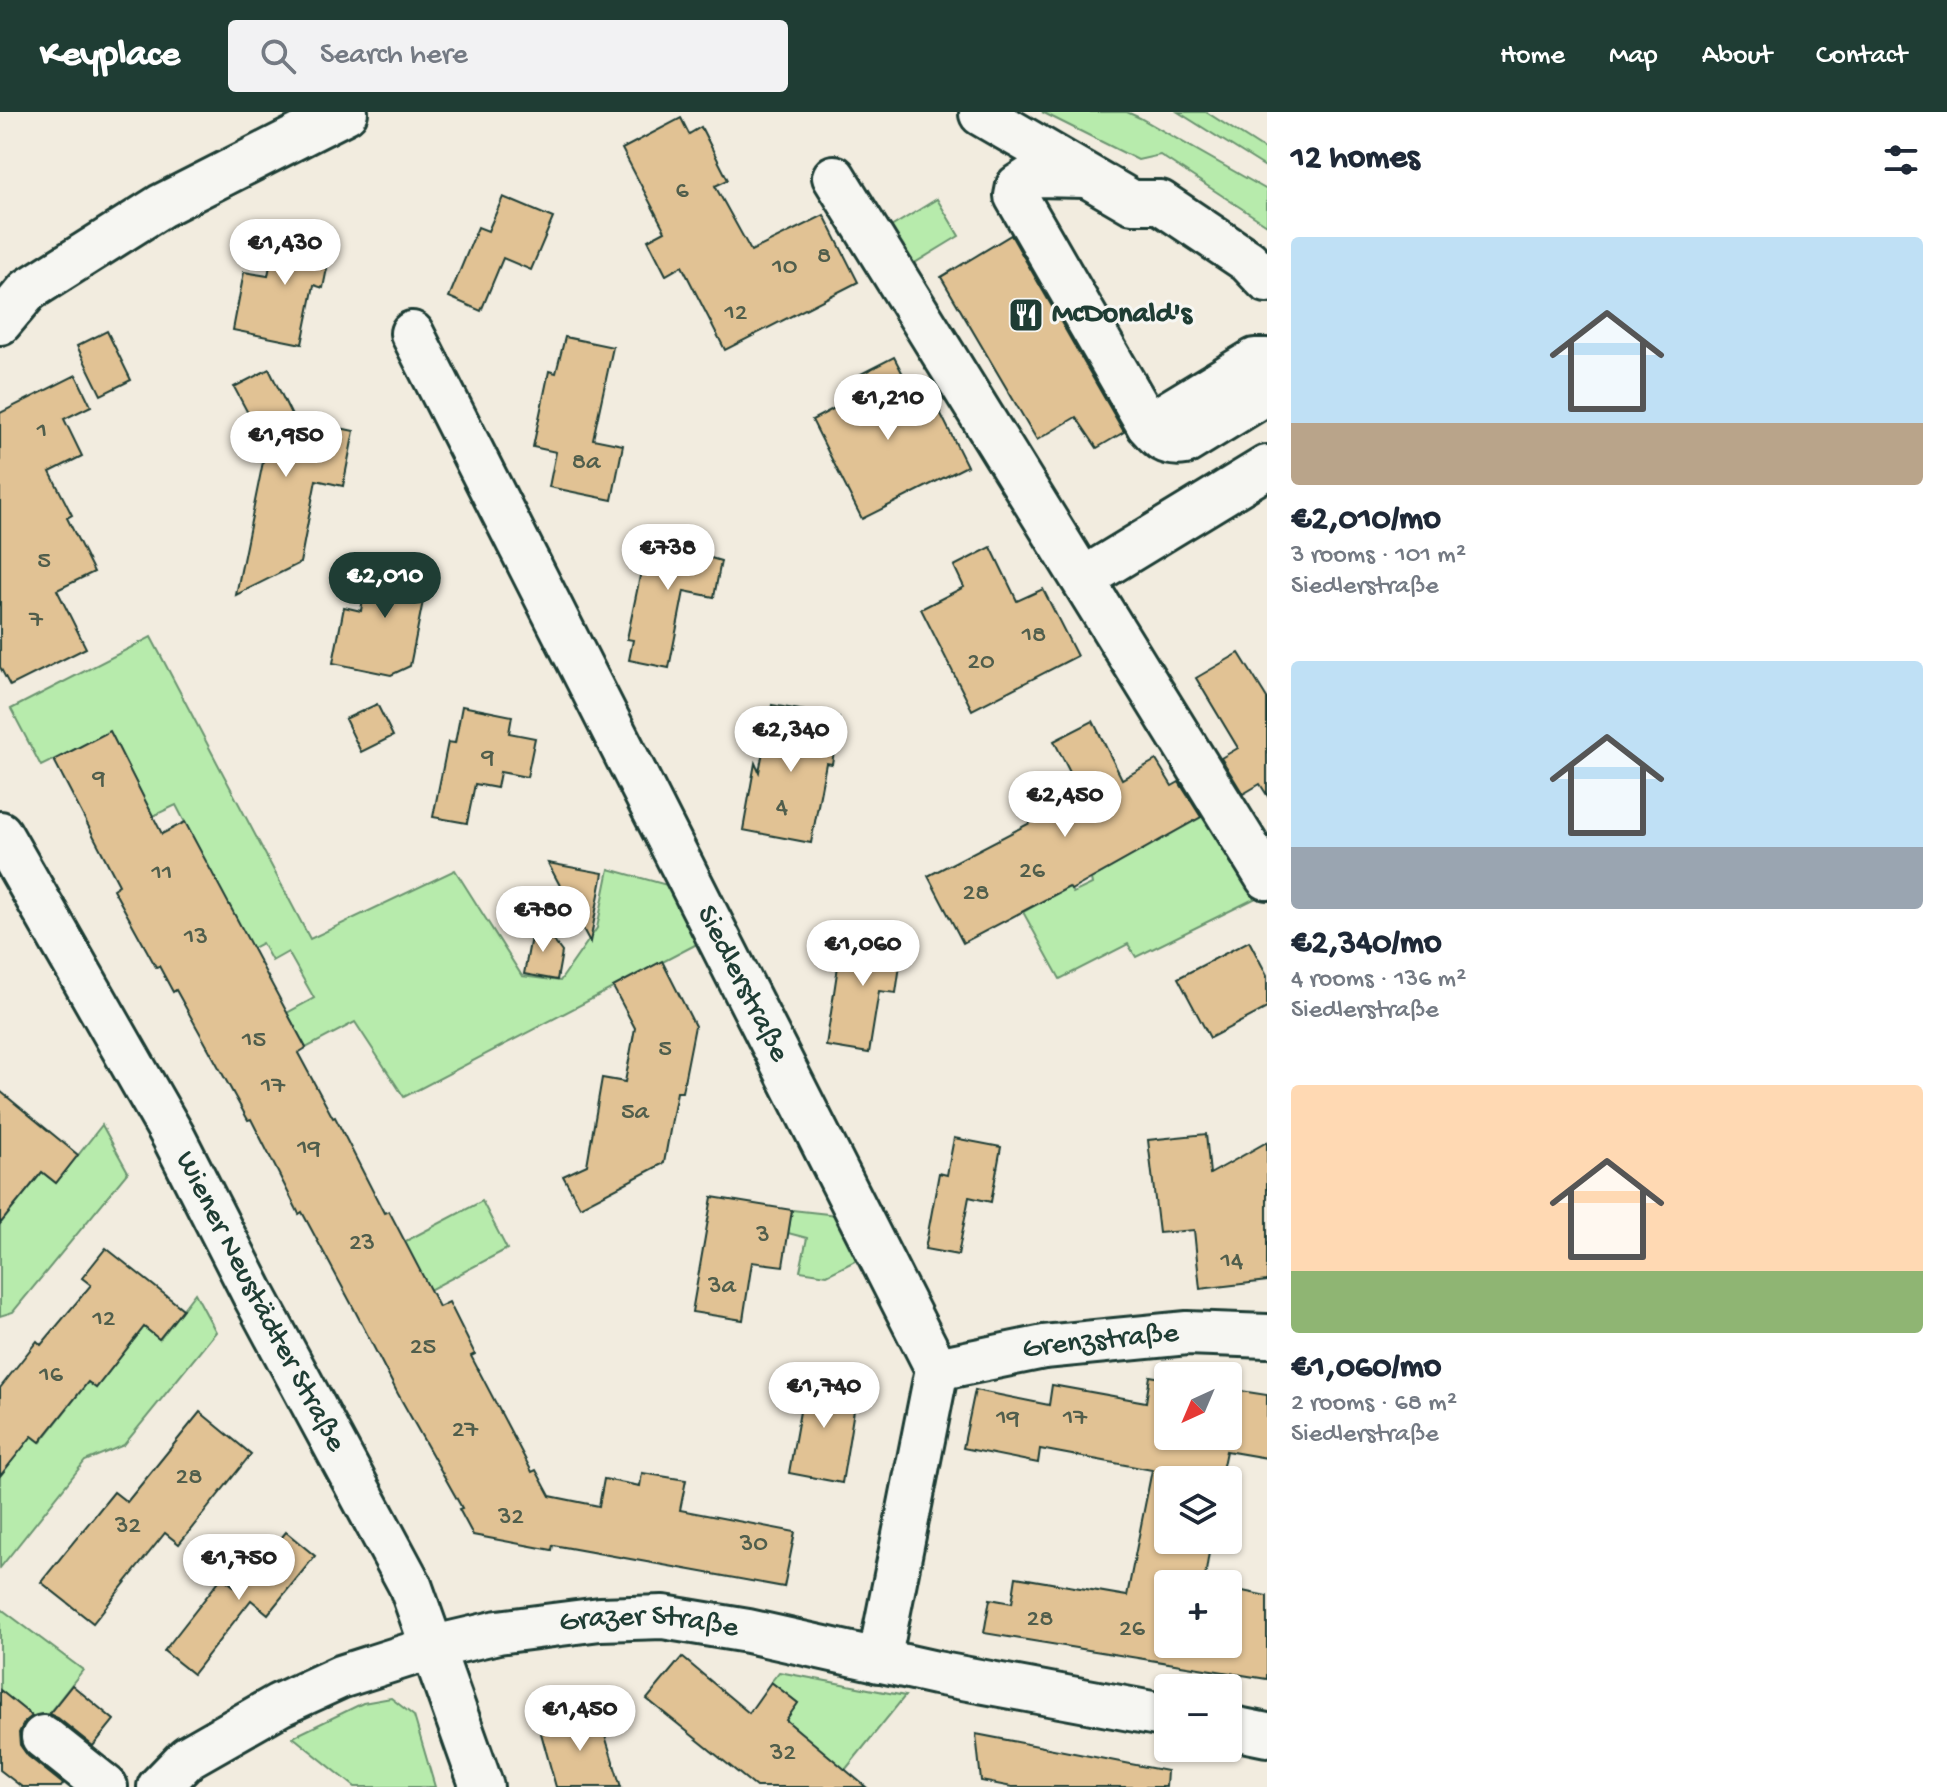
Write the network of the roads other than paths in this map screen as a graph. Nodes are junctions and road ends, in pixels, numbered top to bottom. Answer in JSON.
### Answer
{"nodes":[{"id":1,"x":346,"y":112,"type":"edge"},
{"id":2,"x":981,"y":114,"type":"dead end"},
{"id":3,"x":1086,"y":176,"type":"junction"},
{"id":4,"x":834,"y":177,"type":"dead end"},
{"id":5,"x":1267,"y":281,"type":"edge"},
{"id":6,"x":0,"y":323,"type":"edge"},
{"id":7,"x":412,"y":333,"type":"dead end"},
{"id":8,"x":1267,"y":360,"type":"edge"},
{"id":9,"x":1267,"y":393,"type":"edge"},
{"id":10,"x":1148,"y":425,"type":"junction"},
{"id":11,"x":1267,"y":467,"type":"edge"},
{"id":12,"x":1083,"y":579,"type":"junction"},
{"id":13,"x":3,"y":845,"type":"edge"},
{"id":14,"x":1267,"y":878,"type":"edge"},
{"id":15,"x":1267,"y":1336,"type":"edge"},
{"id":16,"x":937,"y":1369,"type":"junction"},
{"id":17,"x":434,"y":1647,"type":"junction"},
{"id":18,"x":879,"y":1661,"type":"junction"},
{"id":19,"x":1154,"y":1713,"type":"edge"},
{"id":20,"x":1242,"y":1730,"type":"edge"},
{"id":21,"x":1267,"y":1735,"type":"edge"},
{"id":22,"x":43,"y":1737,"type":"dead end"},
{"id":23,"x":106,"y":1787,"type":"edge"},
{"id":24,"x":159,"y":1787,"type":"edge"},
{"id":25,"x":482,"y":1787,"type":"edge"}],
"edges":[{"from":1,"to":6,"type":"street"},
{"from":2,"to":3,"type":"street"},
{"from":3,"to":5,"type":"street"},
{"from":3,"to":10,"type":"street"},
{"from":4,"to":12,"type":"street"},
{"from":7,"to":16,"type":"street","name":"Siedlerstraße"},
{"from":8,"to":10,"type":"street"},
{"from":9,"to":10,"type":"street"},
{"from":11,"to":12,"type":"street"},
{"from":12,"to":14,"type":"street"},
{"from":13,"to":17,"type":"street","name":"Wiener Neustädter Straße"},
{"from":15,"to":16,"type":"street","name":"Grenzstraße"},
{"from":16,"to":18,"type":"street"},
{"from":17,"to":18,"type":"street","name":"Grazer Straße"},
{"from":17,"to":24,"type":"street","name":"Grazer Straße"},
{"from":17,"to":25,"type":"street","name":"Wiener Neustädter Straße"},
{"from":18,"to":19,"type":"street","name":"Grazer Straße"},
{"from":20,"to":21,"type":"street"},
{"from":22,"to":23,"type":"street"}]}
